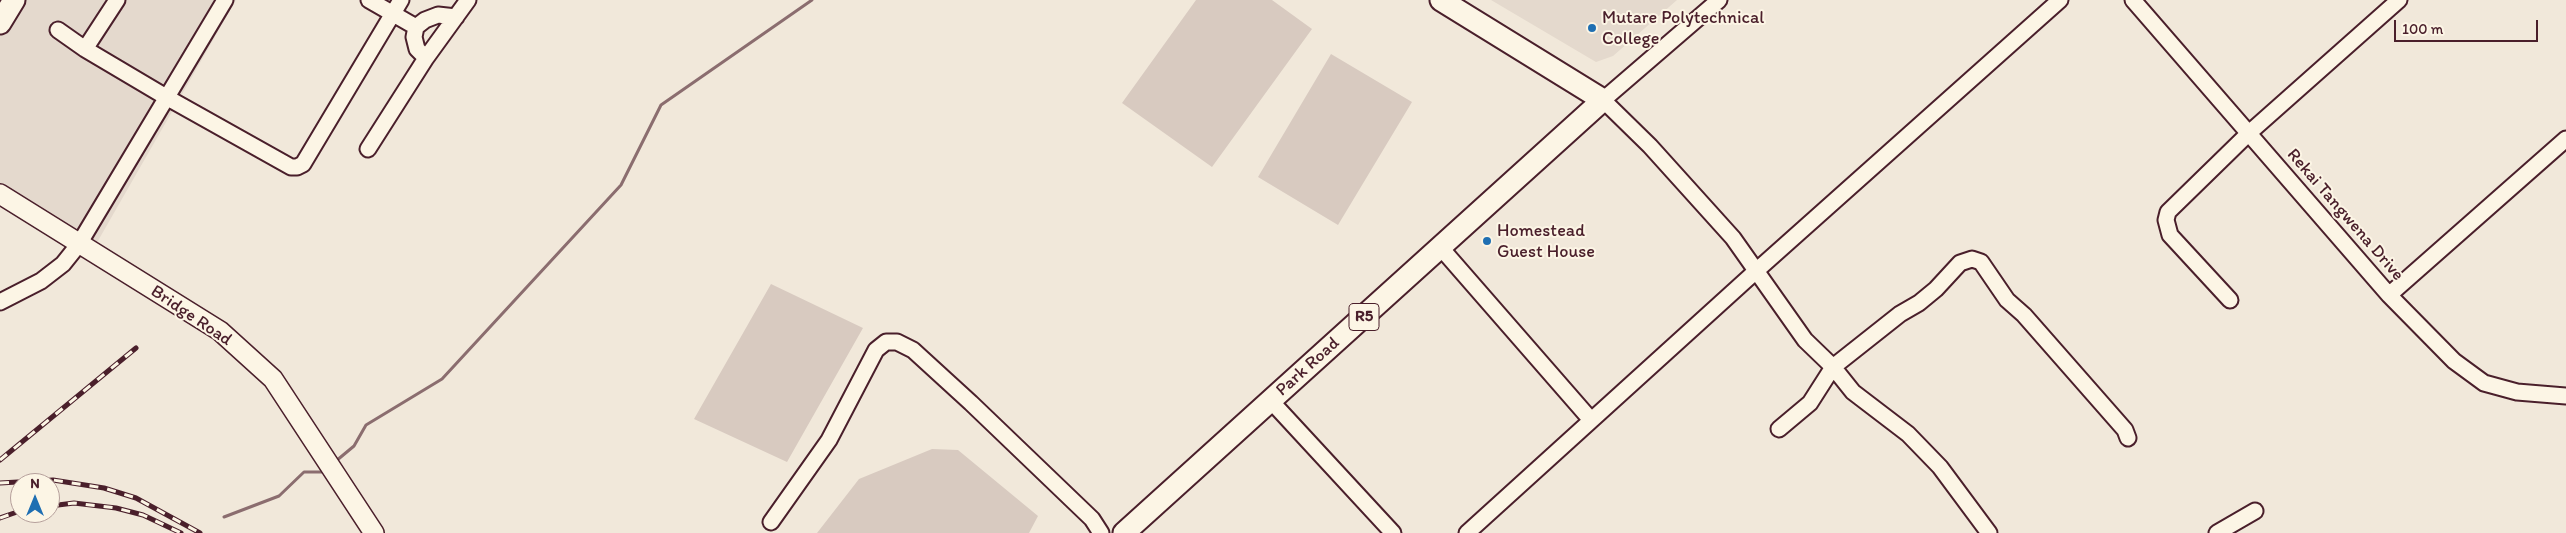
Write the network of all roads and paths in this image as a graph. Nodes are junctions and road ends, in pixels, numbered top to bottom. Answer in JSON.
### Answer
{"nodes":[{"id":1,"x":14,"y":0,"type":"edge"},
{"id":2,"x":117,"y":0,"type":"edge"},
{"id":3,"x":225,"y":0,"type":"edge"},
{"id":4,"x":369,"y":0,"type":"edge"},
{"id":5,"x":468,"y":0,"type":"edge"},
{"id":6,"x":1441,"y":0,"type":"edge"},
{"id":7,"x":1719,"y":0,"type":"edge"},
{"id":8,"x":2060,"y":0,"type":"edge"},
{"id":9,"x":2133,"y":0,"type":"edge"},
{"id":10,"x":2399,"y":0,"type":"edge"},
{"id":11,"x":397,"y":7,"type":"edge"},
{"id":12,"x":456,"y":17,"type":"junction"},
{"id":13,"x":0,"y":23,"type":"edge"},
{"id":14,"x":416,"y":27,"type":"junction"},
{"id":15,"x":58,"y":30,"type":"dead end"},
{"id":16,"x":85,"y":49,"type":"junction"},
{"id":17,"x":426,"y":58,"type":"junction"},
{"id":18,"x":166,"y":98,"type":"junction"},
{"id":19,"x":1603,"y":100,"type":"junction"},
{"id":20,"x":2249,"y":133,"type":"junction"},
{"id":21,"x":2566,"y":140,"type":"edge"},
{"id":22,"x":368,"y":149,"type":"dead end"},
{"id":23,"x":0,"y":194,"type":"edge"},
{"id":24,"x":79,"y":244,"type":"junction"},
{"id":25,"x":1441,"y":248,"type":"junction"},
{"id":26,"x":1756,"y":271,"type":"junction"},
{"id":27,"x":2389,"y":295,"type":"junction"},
{"id":28,"x":2230,"y":300,"type":"dead end"},
{"id":29,"x":0,"y":302,"type":"edge"},
{"id":30,"x":1833,"y":367,"type":"junction"},
{"id":31,"x":2566,"y":396,"type":"edge"},
{"id":32,"x":1271,"y":400,"type":"junction"},
{"id":33,"x":1591,"y":420,"type":"junction"},
{"id":34,"x":1779,"y":428,"type":"dead end"},
{"id":35,"x":2128,"y":438,"type":"dead end"},
{"id":36,"x":2255,"y":512,"type":"dead end"},
{"id":37,"x":771,"y":522,"type":"dead end"},
{"id":38,"x":374,"y":533,"type":"edge"},
{"id":39,"x":1101,"y":533,"type":"edge"},
{"id":40,"x":1124,"y":533,"type":"edge"},
{"id":41,"x":1393,"y":533,"type":"edge"},
{"id":42,"x":1467,"y":533,"type":"edge"},
{"id":43,"x":1989,"y":533,"type":"edge"},
{"id":44,"x":2217,"y":533,"type":"edge"}],
"edges":[{"from":1,"to":13,"type":"highway"},
{"from":2,"to":16,"type":"street"},
{"from":3,"to":18,"type":"street"},
{"from":4,"to":11,"type":"street"},
{"from":5,"to":12,"type":"street"},
{"from":6,"to":19,"type":"highway"},
{"from":7,"to":19,"type":"street"},
{"from":8,"to":26,"type":"street"},
{"from":9,"to":20,"type":"street","name":"Rekai Tangwena Drive"},
{"from":10,"to":20,"type":"street"},
{"from":11,"to":14,"type":"street"},
{"from":11,"to":18,"type":"street"},
{"from":12,"to":14,"type":"street"},
{"from":12,"to":17,"type":"street"},
{"from":14,"to":17,"type":"street"},
{"from":15,"to":16,"type":"street"},
{"from":16,"to":18,"type":"street"},
{"from":17,"to":22,"type":"street"},
{"from":18,"to":24,"type":"street"},
{"from":19,"to":25,"type":"highway","name":"Park Road","number":"R5"},
{"from":19,"to":26,"type":"street"},
{"from":20,"to":27,"type":"street","name":"Rekai Tangwena Drive"},
{"from":20,"to":28,"type":"street"},
{"from":21,"to":27,"type":"street"},
{"from":23,"to":24,"type":"main road","name":"Bridge Road"},
{"from":24,"to":29,"type":"street"},
{"from":24,"to":38,"type":"main road","name":"Bridge Road"},
{"from":25,"to":32,"type":"highway","name":"Park Road","number":"R5"},
{"from":25,"to":33,"type":"street"},
{"from":26,"to":30,"type":"street"},
{"from":26,"to":33,"type":"street"},
{"from":27,"to":31,"type":"street","name":"Rekai Tangwena Drive"},
{"from":30,"to":34,"type":"street"},
{"from":30,"to":35,"type":"street"},
{"from":30,"to":43,"type":"street"},
{"from":32,"to":40,"type":"highway","name":"Park Road","number":"R5"},
{"from":32,"to":41,"type":"street"},
{"from":33,"to":42,"type":"street"},
{"from":36,"to":44,"type":"street"},
{"from":37,"to":39,"type":"street"}]}
